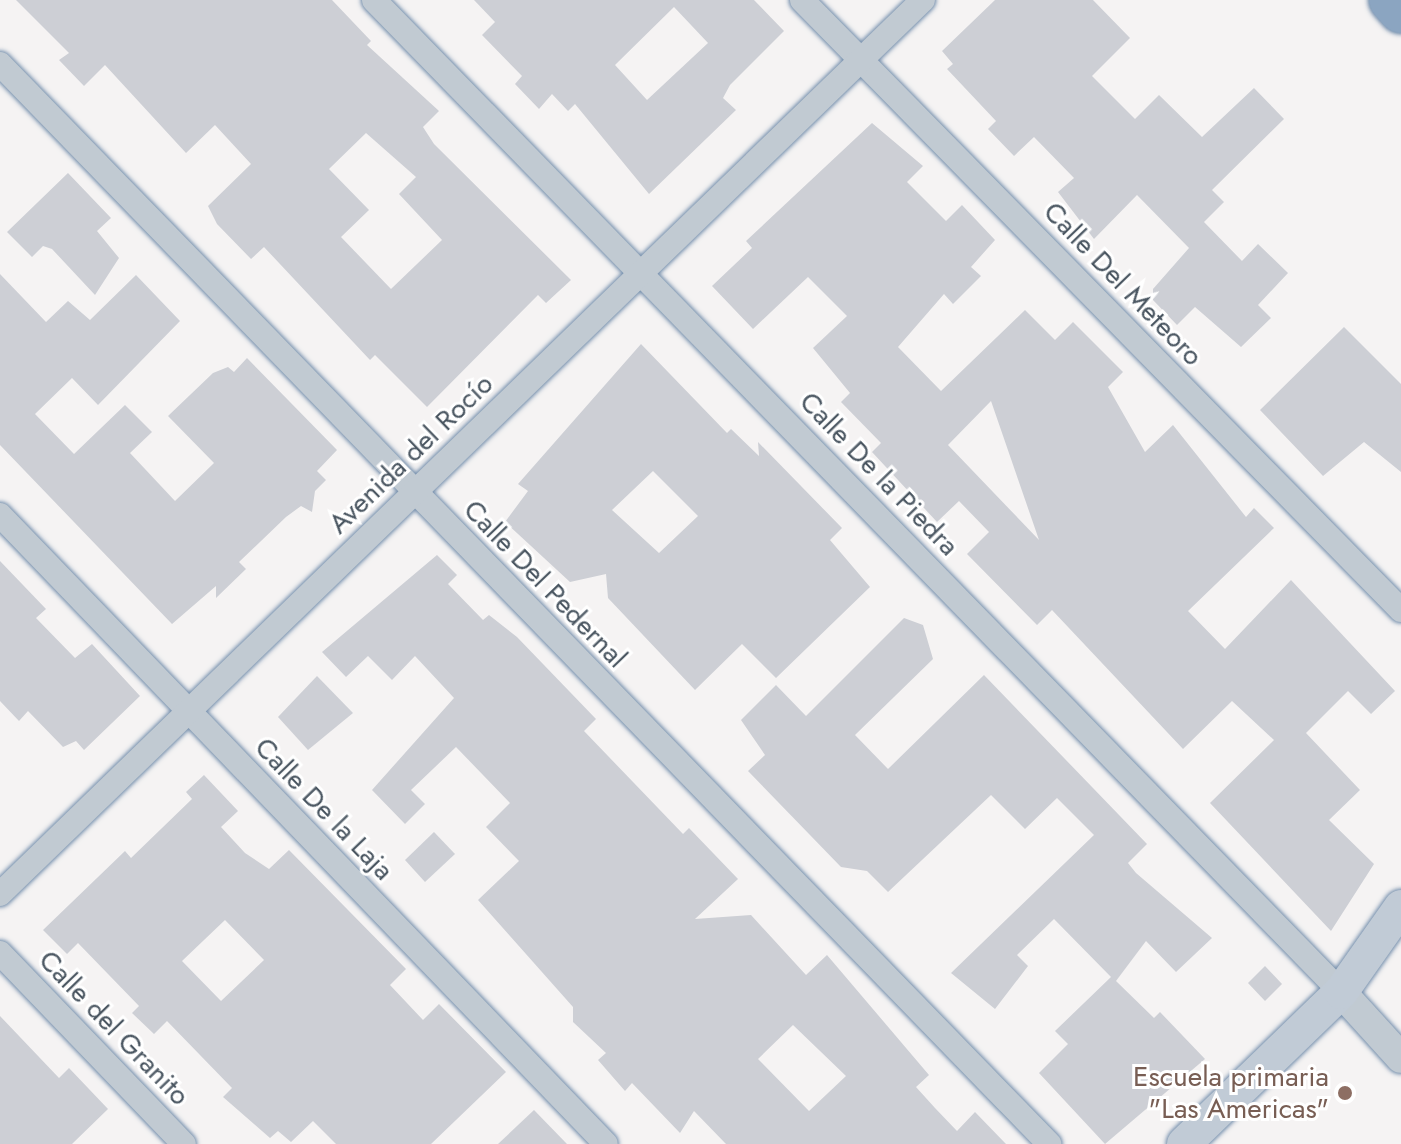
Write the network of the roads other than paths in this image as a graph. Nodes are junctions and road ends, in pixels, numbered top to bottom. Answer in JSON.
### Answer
{"nodes":[{"id":1,"x":374,"y":0,"type":"edge"},
{"id":2,"x":802,"y":0,"type":"edge"},
{"id":3,"x":923,"y":0,"type":"edge"},
{"id":4,"x":1391,"y":0,"type":"edge"},
{"id":5,"x":1401,"y":11,"type":"edge"},
{"id":6,"x":863,"y":58,"type":"junction"},
{"id":7,"x":0,"y":64,"type":"edge"},
{"id":8,"x":642,"y":273,"type":"junction"},
{"id":9,"x":414,"y":492,"type":"junction"},
{"id":10,"x":0,"y":515,"type":"edge"},
{"id":11,"x":1401,"y":610,"type":"edge"},
{"id":12,"x":188,"y":712,"type":"junction"},
{"id":13,"x":0,"y":894,"type":"edge"},
{"id":14,"x":1401,"y":907,"type":"edge"},
{"id":15,"x":0,"y":953,"type":"edge"},
{"id":16,"x":1341,"y":992,"type":"junction"},
{"id":17,"x":1401,"y":1058,"type":"edge"},
{"id":18,"x":184,"y":1144,"type":"edge"},
{"id":19,"x":606,"y":1144,"type":"edge"},
{"id":20,"x":1049,"y":1144,"type":"edge"},
{"id":21,"x":1184,"y":1144,"type":"edge"}],
"edges":[{"from":1,"to":8,"type":"street","name":"Calle De la Piedra"},
{"from":2,"to":6,"type":"street","name":"Calle Del Meteoro"},
{"from":3,"to":6,"type":"street","name":"Avenida del Rocío"},
{"from":4,"to":5,"type":"highway"},
{"from":6,"to":8,"type":"street","name":"Avenida del Rocío"},
{"from":6,"to":11,"type":"street","name":"Calle Del Meteoro"},
{"from":7,"to":9,"type":"street","name":"Calle Del Pedernal"},
{"from":8,"to":9,"type":"street","name":"Avenida del Rocío"},
{"from":8,"to":16,"type":"street","name":"Calle De la Piedra"},
{"from":9,"to":12,"type":"street","name":"Avenida del Rocío"},
{"from":9,"to":20,"type":"street","name":"Calle Del Pedernal"},
{"from":10,"to":12,"type":"street","name":"Calle De la Laja"},
{"from":12,"to":13,"type":"street","name":"Avenida del Rocío"},
{"from":12,"to":19,"type":"street","name":"Calle De la Laja"},
{"from":14,"to":16,"type":"main road"},
{"from":15,"to":18,"type":"street","name":"Calle del Granito"},
{"from":16,"to":17,"type":"street"},
{"from":16,"to":21,"type":"main road"}]}
